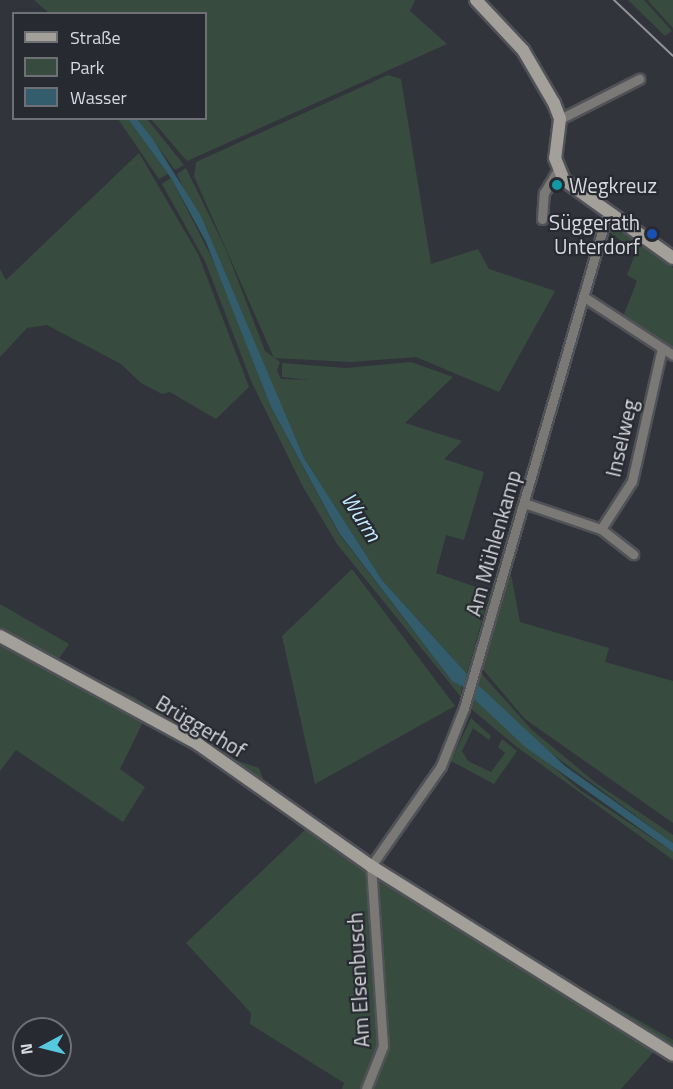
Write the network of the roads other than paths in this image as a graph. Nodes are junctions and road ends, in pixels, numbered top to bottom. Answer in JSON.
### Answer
{"nodes":[{"id":1,"x":476,"y":0,"type":"edge"},
{"id":2,"x":639,"y":79,"type":"dead end"},
{"id":3,"x":560,"y":119,"type":"junction"},
{"id":4,"x":558,"y":170,"type":"junction"},
{"id":5,"x":608,"y":211,"type":"junction"},
{"id":6,"x":542,"y":219,"type":"dead end"},
{"id":7,"x":673,"y":258,"type":"edge"},
{"id":8,"x":584,"y":297,"type":"junction"},
{"id":9,"x":662,"y":348,"type":"junction"},
{"id":10,"x":673,"y":355,"type":"edge"},
{"id":11,"x":524,"y":503,"type":"junction"},
{"id":12,"x":601,"y":529,"type":"junction"},
{"id":13,"x":633,"y":554,"type":"dead end"},
{"id":14,"x":0,"y":636,"type":"edge"},
{"id":15,"x":371,"y":866,"type":"junction"},
{"id":16,"x":673,"y":1055,"type":"edge"},
{"id":17,"x":366,"y":1089,"type":"edge"}],
"edges":[{"from":1,"to":3,"type":"main road"},
{"from":2,"to":3,"type":"street"},
{"from":3,"to":4,"type":"main road"},
{"from":4,"to":5,"type":"main road"},
{"from":4,"to":6,"type":"street"},
{"from":5,"to":7,"type":"main road"},
{"from":5,"to":8,"type":"street","name":"Am Mühlenkamp"},
{"from":8,"to":9,"type":"street"},
{"from":8,"to":11,"type":"street","name":"Am Mühlenkamp"},
{"from":9,"to":10,"type":"street"},
{"from":9,"to":12,"type":"street","name":"Inselweg"},
{"from":11,"to":12,"type":"street"},
{"from":11,"to":15,"type":"street","name":"Am Mühlenkamp"},
{"from":12,"to":13,"type":"street"},
{"from":14,"to":15,"type":"main road","name":"Brüggerhof"},
{"from":15,"to":16,"type":"main road","name":"Brüggerhof"},
{"from":15,"to":17,"type":"street","name":"Am Elsenbusch"}]}
